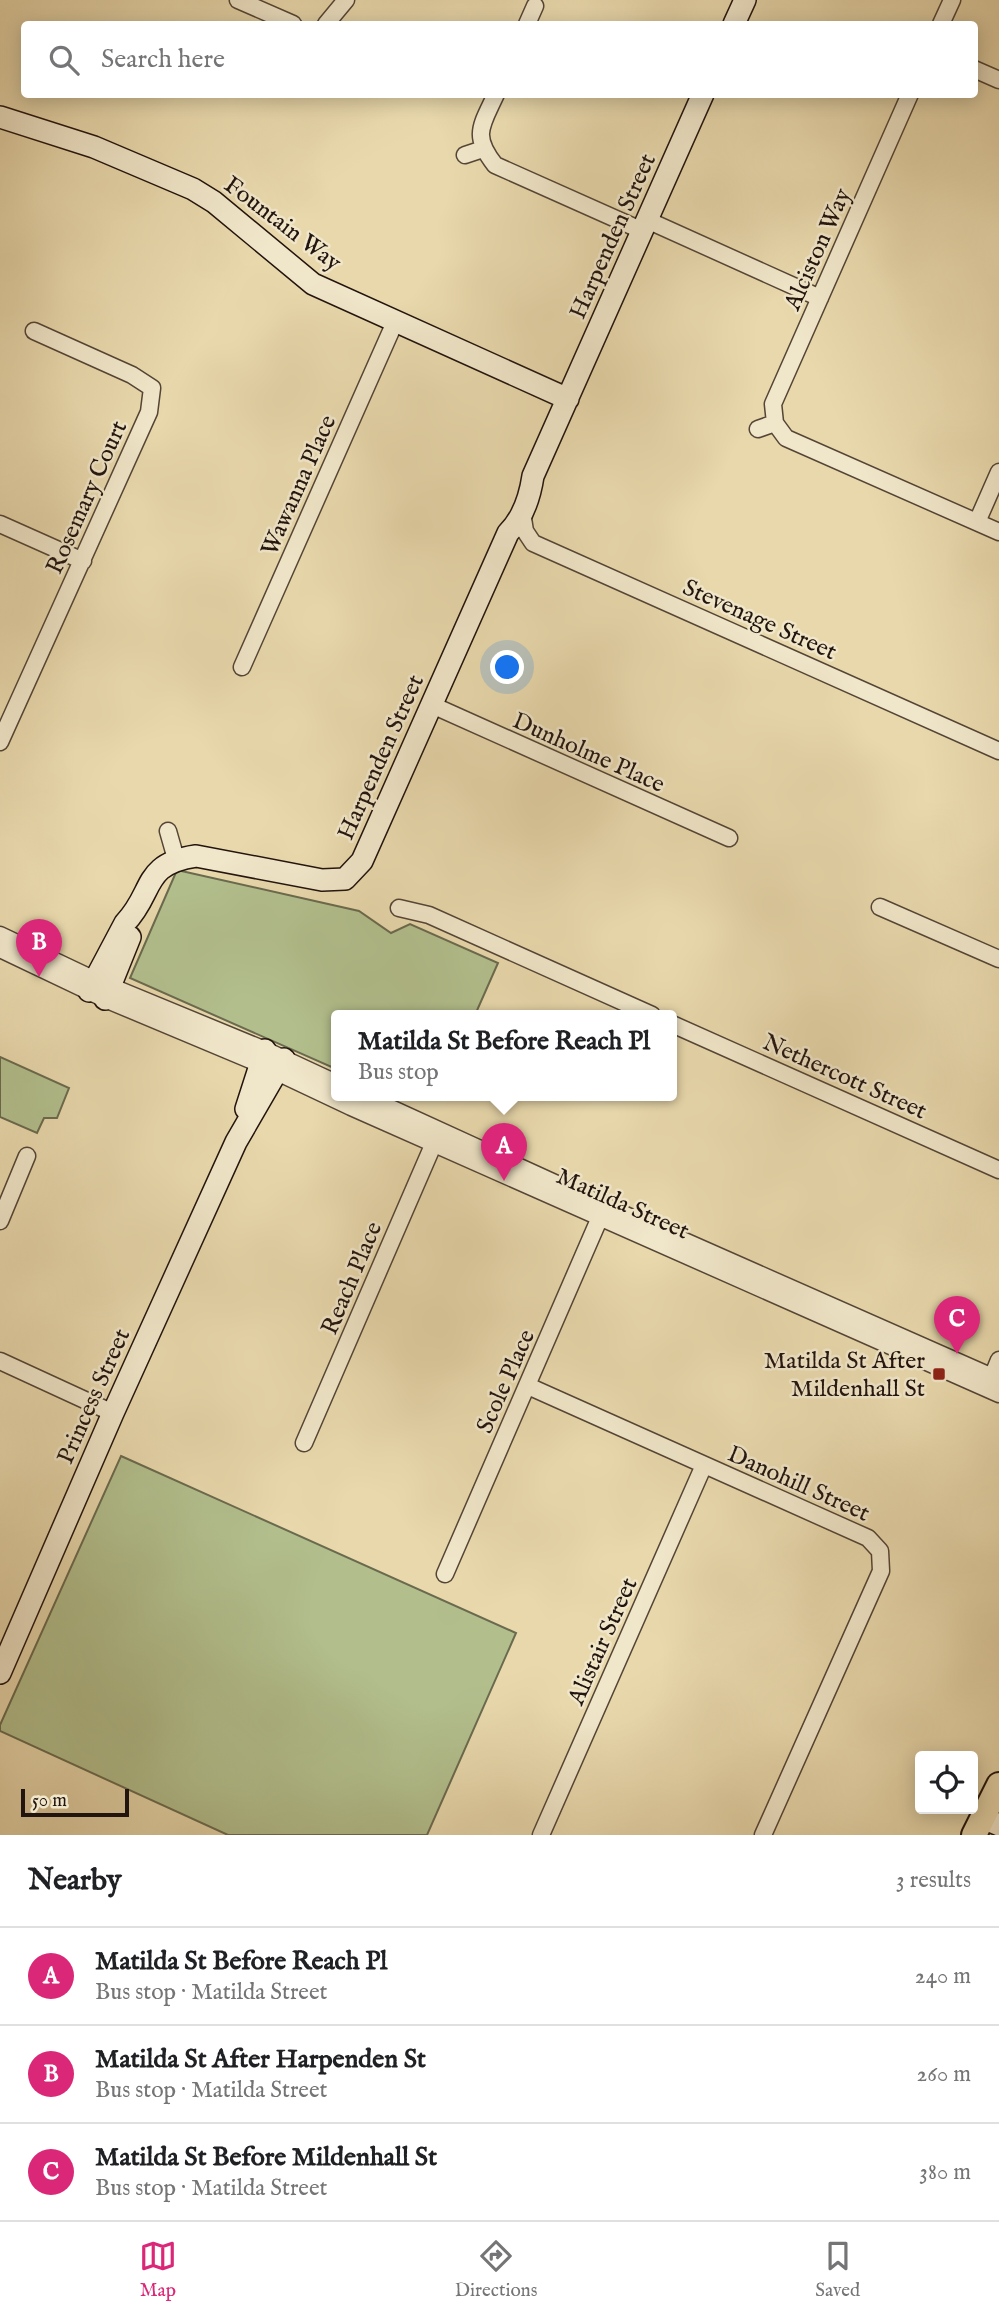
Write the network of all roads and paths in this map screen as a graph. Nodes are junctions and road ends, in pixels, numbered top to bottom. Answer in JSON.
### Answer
{"nodes":[{"id":1,"x":238,"y":0,"type":"edge"},
{"id":2,"x":346,"y":0,"type":"edge"},
{"id":3,"x":745,"y":0,"type":"edge"},
{"id":4,"x":952,"y":0,"type":"edge"},
{"id":5,"x":535,"y":6,"type":"dead end"},
{"id":6,"x":286,"y":21,"type":"edge"},
{"id":7,"x":328,"y":21,"type":"edge"},
{"id":8,"x":528,"y":21,"type":"edge"},
{"id":9,"x":735,"y":21,"type":"edge"},
{"id":10,"x":942,"y":21,"type":"edge"},
{"id":11,"x":978,"y":70,"type":"edge"},
{"id":12,"x":999,"y":80,"type":"edge"},
{"id":13,"x":494,"y":98,"type":"edge"},
{"id":14,"x":701,"y":98,"type":"edge"},
{"id":15,"x":908,"y":98,"type":"edge"},
{"id":16,"x":0,"y":117,"type":"edge"},
{"id":17,"x":483,"y":149,"type":"junction"},
{"id":18,"x":465,"y":155,"type":"dead end"},
{"id":19,"x":645,"y":226,"type":"junction"},
{"id":20,"x":820,"y":298,"type":"junction"},
{"id":21,"x":396,"y":322,"type":"junction"},
{"id":22,"x":34,"y":331,"type":"dead end"},
{"id":23,"x":568,"y":399,"type":"junction"},
{"id":24,"x":775,"y":423,"type":"junction"},
{"id":25,"x":758,"y":429,"type":"dead end"},
{"id":26,"x":999,"y":472,"type":"edge"},
{"id":27,"x":533,"y":475,"type":"junction"},
{"id":28,"x":522,"y":512,"type":"junction"},
{"id":29,"x":977,"y":522,"type":"junction"},
{"id":30,"x":0,"y":524,"type":"edge"},
{"id":31,"x":999,"y":532,"type":"edge"},
{"id":32,"x":508,"y":533,"type":"junction"},
{"id":33,"x":83,"y":561,"type":"junction"},
{"id":34,"x":242,"y":667,"type":"dead end"},
{"id":35,"x":432,"y":705,"type":"junction"},
{"id":36,"x":1,"y":736,"type":"edge"},
{"id":37,"x":999,"y":751,"type":"edge"},
{"id":38,"x":168,"y":831,"type":"dead end"},
{"id":39,"x":729,"y":838,"type":"dead end"},
{"id":40,"x":176,"y":859,"type":"junction"},
{"id":41,"x":880,"y":907,"type":"dead end"},
{"id":42,"x":399,"y":908,"type":"dead end"},
{"id":43,"x":0,"y":934,"type":"edge"},
{"id":44,"x":0,"y":949,"type":"edge"},
{"id":45,"x":999,"y":959,"type":"edge"},
{"id":46,"x":100,"y":989,"type":"junction"},
{"id":47,"x":641,"y":1010,"type":"edge"},
{"id":48,"x":677,"y":1026,"type":"edge"},
{"id":49,"x":272,"y":1061,"type":"junction"},
{"id":50,"x":331,"y":1081,"type":"edge"},
{"id":51,"x":331,"y":1088,"type":"edge"},
{"id":52,"x":358,"y":1101,"type":"edge"},
{"id":53,"x":373,"y":1101,"type":"edge"},
{"id":54,"x":436,"y":1137,"type":"junction"},
{"id":55,"x":27,"y":1156,"type":"dead end"},
{"id":56,"x":999,"y":1170,"type":"edge"},
{"id":57,"x":603,"y":1212,"type":"junction"},
{"id":58,"x":0,"y":1221,"type":"edge"},
{"id":59,"x":999,"y":1360,"type":"edge"},
{"id":60,"x":0,"y":1361,"type":"edge"},
{"id":61,"x":528,"y":1387,"type":"junction"},
{"id":62,"x":996,"y":1388,"type":"edge"},
{"id":63,"x":113,"y":1413,"type":"junction"},
{"id":64,"x":304,"y":1443,"type":"dead end"},
{"id":65,"x":704,"y":1465,"type":"junction"},
{"id":66,"x":445,"y":1574,"type":"dead end"},
{"id":67,"x":0,"y":1674,"type":"edge"},
{"id":68,"x":999,"y":1785,"type":"edge"},
{"id":69,"x":985,"y":1826,"type":"edge"},
{"id":70,"x":541,"y":1835,"type":"edge"},
{"id":71,"x":762,"y":1835,"type":"edge"}],
"edges":[{"from":1,"to":6,"type":"street"},
{"from":2,"to":7,"type":"street"},
{"from":3,"to":9,"type":"street"},
{"from":4,"to":10,"type":"street"},
{"from":5,"to":8,"type":"street"},
{"from":11,"to":12,"type":"street"},
{"from":13,"to":17,"type":"street"},
{"from":14,"to":19,"type":"street","name":"Harpenden Street"},
{"from":15,"to":20,"type":"street","name":"Alciston Way"},
{"from":16,"to":21,"type":"street","name":"Fountain Way"},
{"from":17,"to":18,"type":"street"},
{"from":17,"to":19,"type":"street"},
{"from":19,"to":20,"type":"street"},
{"from":19,"to":23,"type":"street","name":"Harpenden Street"},
{"from":20,"to":24,"type":"street","name":"Alciston Way"},
{"from":21,"to":23,"type":"street","name":"Fountain Way"},
{"from":21,"to":34,"type":"street","name":"Wawanna Place"},
{"from":22,"to":33,"type":"street","name":"Rosemary Court"},
{"from":23,"to":27,"type":"street","name":"Harpenden Street"},
{"from":24,"to":25,"type":"street"},
{"from":24,"to":29,"type":"street"},
{"from":26,"to":29,"type":"street"},
{"from":27,"to":28,"type":"street","name":"Harpenden Street"},
{"from":27,"to":32,"type":"street","name":"Harpenden Street"},
{"from":28,"to":32,"type":"street","name":"Harpenden Street"},
{"from":28,"to":37,"type":"street","name":"Stevenage Street"},
{"from":29,"to":31,"type":"street"},
{"from":30,"to":33,"type":"street"},
{"from":32,"to":35,"type":"street","name":"Harpenden Street"},
{"from":33,"to":36,"type":"street","name":"Rosemary Court"},
{"from":35,"to":39,"type":"street","name":"Dunholme Place"},
{"from":35,"to":40,"type":"street","name":"Harpenden Street"},
{"from":38,"to":40,"type":"street"},
{"from":40,"to":46,"type":"street"},
{"from":41,"to":45,"type":"street"},
{"from":42,"to":47,"type":"street"},
{"from":43,"to":46,"type":"street","name":"Matilda Street"},
{"from":44,"to":46,"type":"street","name":"Matilda Street"},
{"from":46,"to":49,"type":"street","name":"Matilda Street"},
{"from":48,"to":56,"type":"street","name":"Nethercott Street"},
{"from":49,"to":50,"type":"street","name":"Matilda Street"},
{"from":49,"to":51,"type":"street","name":"Matilda Street"},
{"from":49,"to":63,"type":"street","name":"Princess Street"},
{"from":52,"to":54,"type":"street","name":"Matilda Street"},
{"from":53,"to":54,"type":"street","name":"Matilda Street"},
{"from":54,"to":57,"type":"street","name":"Matilda Street"},
{"from":54,"to":64,"type":"street","name":"Reach Place"},
{"from":55,"to":58,"type":"street"},
{"from":57,"to":61,"type":"street","name":"Scole Place"},
{"from":57,"to":62,"type":"street","name":"Matilda Street"},
{"from":59,"to":62,"type":"street"},
{"from":60,"to":63,"type":"street"},
{"from":61,"to":65,"type":"street","name":"Danohill Street"},
{"from":61,"to":66,"type":"street","name":"Scole Place"},
{"from":63,"to":67,"type":"street","name":"Princess Street"},
{"from":65,"to":70,"type":"street","name":"Alistair Street"},
{"from":65,"to":71,"type":"street","name":"Danohill Street"},
{"from":68,"to":69,"type":"main road"}]}
